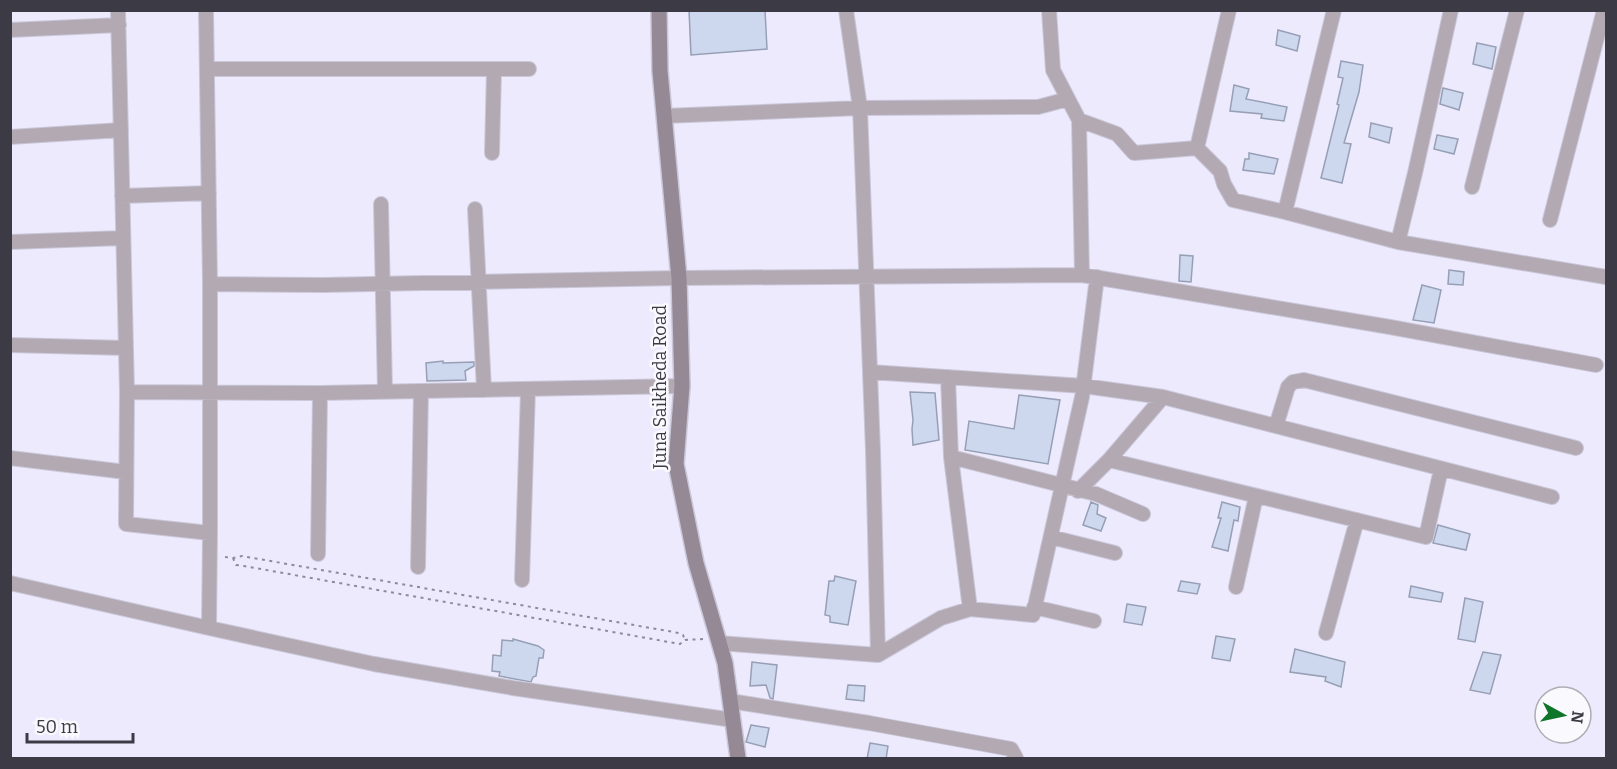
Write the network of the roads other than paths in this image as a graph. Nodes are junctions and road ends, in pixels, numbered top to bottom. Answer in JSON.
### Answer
{"nodes":[{"id":1,"x":118,"y":10,"type":"edge"},
{"id":2,"x":206,"y":10,"type":"edge"},
{"id":3,"x":659,"y":10,"type":"edge"},
{"id":4,"x":846,"y":10,"type":"edge"},
{"id":5,"x":1049,"y":10,"type":"edge"},
{"id":6,"x":1229,"y":10,"type":"edge"},
{"id":7,"x":1334,"y":10,"type":"edge"},
{"id":8,"x":1451,"y":10,"type":"edge"},
{"id":9,"x":1517,"y":10,"type":"edge"},
{"id":10,"x":1604,"y":10,"type":"edge"},
{"id":11,"x":118,"y":26,"type":"junction"},
{"id":12,"x":10,"y":30,"type":"edge"},
{"id":13,"x":207,"y":69,"type":"junction"},
{"id":14,"x":494,"y":69,"type":"junction"},
{"id":15,"x":529,"y":69,"type":"dead end"},
{"id":16,"x":1068,"y":99,"type":"junction"},
{"id":17,"x":860,"y":108,"type":"junction"},
{"id":18,"x":664,"y":116,"type":"junction"},
{"id":19,"x":1079,"y":120,"type":"junction"},
{"id":20,"x":121,"y":130,"type":"junction"},
{"id":21,"x":10,"y":137,"type":"edge"},
{"id":22,"x":1197,"y":147,"type":"junction"},
{"id":23,"x":492,"y":153,"type":"dead end"},
{"id":24,"x":1473,"y":187,"type":"dead end"},
{"id":25,"x":209,"y":193,"type":"junction"},
{"id":26,"x":123,"y":196,"type":"junction"},
{"id":27,"x":381,"y":204,"type":"dead end"},
{"id":28,"x":475,"y":209,"type":"dead end"},
{"id":29,"x":1285,"y":212,"type":"junction"},
{"id":30,"x":1550,"y":220,"type":"dead end"},
{"id":31,"x":123,"y":238,"type":"junction"},
{"id":32,"x":10,"y":242,"type":"edge"},
{"id":33,"x":1398,"y":242,"type":"junction"},
{"id":34,"x":1082,"y":275,"type":"junction"},
{"id":35,"x":866,"y":276,"type":"junction"},
{"id":36,"x":1097,"y":277,"type":"junction"},
{"id":37,"x":1606,"y":277,"type":"edge"},
{"id":38,"x":679,"y":278,"type":"junction"},
{"id":39,"x":478,"y":282,"type":"junction"},
{"id":40,"x":210,"y":284,"type":"junction"},
{"id":41,"x":382,"y":284,"type":"junction"},
{"id":42,"x":10,"y":345,"type":"edge"},
{"id":43,"x":126,"y":348,"type":"junction"},
{"id":44,"x":1596,"y":365,"type":"dead end"},
{"id":45,"x":870,"y":372,"type":"junction"},
{"id":46,"x":948,"y":377,"type":"junction"},
{"id":47,"x":682,"y":386,"type":"junction"},
{"id":48,"x":1084,"y":386,"type":"junction"},
{"id":49,"x":483,"y":390,"type":"junction"},
{"id":50,"x":528,"y":390,"type":"junction"},
{"id":51,"x":209,"y":391,"type":"junction"},
{"id":52,"x":421,"y":391,"type":"junction"},
{"id":53,"x":127,"y":392,"type":"junction"},
{"id":54,"x":385,"y":392,"type":"junction"},
{"id":55,"x":320,"y":393,"type":"junction"},
{"id":56,"x":1163,"y":397,"type":"junction"},
{"id":57,"x":1276,"y":426,"type":"junction"},
{"id":58,"x":1576,"y":448,"type":"dead end"},
{"id":59,"x":951,"y":457,"type":"junction"},
{"id":60,"x":10,"y":458,"type":"edge"},
{"id":61,"x":1109,"y":460,"type":"junction"},
{"id":62,"x":1441,"y":469,"type":"junction"},
{"id":63,"x":126,"y":472,"type":"junction"},
{"id":64,"x":1062,"y":487,"type":"junction"},
{"id":65,"x":1078,"y":491,"type":"junction"},
{"id":66,"x":1256,"y":496,"type":"junction"},
{"id":67,"x":1552,"y":497,"type":"dead end"},
{"id":68,"x":1143,"y":514,"type":"dead end"},
{"id":69,"x":1357,"y":520,"type":"junction"},
{"id":70,"x":210,"y":533,"type":"junction"},
{"id":71,"x":1051,"y":537,"type":"junction"},
{"id":72,"x":318,"y":554,"type":"dead end"},
{"id":73,"x":1115,"y":554,"type":"dead end"},
{"id":74,"x":418,"y":567,"type":"dead end"},
{"id":75,"x":522,"y":580,"type":"dead end"},
{"id":76,"x":10,"y":583,"type":"edge"},
{"id":77,"x":1236,"y":587,"type":"dead end"},
{"id":78,"x":1034,"y":607,"type":"junction"},
{"id":79,"x":970,"y":609,"type":"junction"},
{"id":80,"x":1095,"y":621,"type":"dead end"},
{"id":81,"x":209,"y":628,"type":"junction"},
{"id":82,"x":1326,"y":633,"type":"dead end"},
{"id":83,"x":718,"y":641,"type":"junction"},
{"id":84,"x":878,"y":655,"type":"junction"},
{"id":85,"x":730,"y":701,"type":"junction"},
{"id":86,"x":733,"y":720,"type":"junction"},
{"id":87,"x":738,"y":759,"type":"edge"},
{"id":88,"x":1016,"y":759,"type":"edge"}],
"edges":[{"from":1,"to":11,"type":"street"},
{"from":2,"to":13,"type":"street"},
{"from":3,"to":18,"type":"main road","name":"Juna Saikheda Road"},
{"from":4,"to":17,"type":"street"},
{"from":5,"to":16,"type":"street"},
{"from":6,"to":22,"type":"street"},
{"from":7,"to":29,"type":"street"},
{"from":8,"to":33,"type":"street"},
{"from":9,"to":24,"type":"street"},
{"from":10,"to":30,"type":"street"},
{"from":11,"to":12,"type":"street"},
{"from":11,"to":20,"type":"street"},
{"from":13,"to":14,"type":"street"},
{"from":13,"to":25,"type":"street"},
{"from":14,"to":15,"type":"street"},
{"from":14,"to":23,"type":"street"},
{"from":16,"to":17,"type":"street"},
{"from":16,"to":19,"type":"street"},
{"from":17,"to":18,"type":"street"},
{"from":17,"to":35,"type":"street"},
{"from":18,"to":38,"type":"main road","name":"Juna Saikheda Road"},
{"from":19,"to":22,"type":"street"},
{"from":19,"to":34,"type":"street"},
{"from":20,"to":21,"type":"street"},
{"from":20,"to":26,"type":"street"},
{"from":22,"to":29,"type":"street"},
{"from":25,"to":26,"type":"street"},
{"from":25,"to":40,"type":"street"},
{"from":26,"to":31,"type":"street"},
{"from":27,"to":41,"type":"street"},
{"from":28,"to":39,"type":"street"},
{"from":29,"to":33,"type":"street"},
{"from":31,"to":32,"type":"street"},
{"from":31,"to":43,"type":"street"},
{"from":33,"to":37,"type":"street"},
{"from":34,"to":35,"type":"street"},
{"from":34,"to":36,"type":"street"},
{"from":35,"to":38,"type":"street"},
{"from":35,"to":45,"type":"street"},
{"from":36,"to":44,"type":"street"},
{"from":36,"to":48,"type":"street"},
{"from":38,"to":39,"type":"street"},
{"from":38,"to":47,"type":"main road","name":"Juna Saikheda Road"},
{"from":39,"to":41,"type":"street"},
{"from":39,"to":49,"type":"street"},
{"from":40,"to":41,"type":"street"},
{"from":40,"to":51,"type":"street"},
{"from":41,"to":54,"type":"street"},
{"from":42,"to":43,"type":"street"},
{"from":43,"to":53,"type":"street"},
{"from":45,"to":46,"type":"street"},
{"from":45,"to":84,"type":"street"},
{"from":46,"to":48,"type":"street"},
{"from":46,"to":59,"type":"street"},
{"from":47,"to":50,"type":"street"},
{"from":47,"to":83,"type":"main road","name":"Juna Saikheda Road"},
{"from":48,"to":56,"type":"street"},
{"from":48,"to":64,"type":"street"},
{"from":49,"to":50,"type":"street"},
{"from":49,"to":52,"type":"street"},
{"from":50,"to":75,"type":"street"},
{"from":51,"to":53,"type":"street"},
{"from":51,"to":55,"type":"street"},
{"from":51,"to":70,"type":"street"},
{"from":52,"to":54,"type":"street"},
{"from":52,"to":74,"type":"street"},
{"from":53,"to":63,"type":"street"},
{"from":54,"to":55,"type":"street"},
{"from":55,"to":72,"type":"street"},
{"from":56,"to":57,"type":"street"},
{"from":56,"to":61,"type":"street"},
{"from":57,"to":58,"type":"street"},
{"from":57,"to":62,"type":"street"},
{"from":59,"to":64,"type":"street"},
{"from":59,"to":79,"type":"street"},
{"from":60,"to":63,"type":"street"},
{"from":61,"to":65,"type":"street"},
{"from":61,"to":66,"type":"street"},
{"from":62,"to":67,"type":"street"},
{"from":62,"to":69,"type":"street"},
{"from":63,"to":70,"type":"street"},
{"from":64,"to":65,"type":"street"},
{"from":64,"to":71,"type":"street"},
{"from":65,"to":68,"type":"street"},
{"from":66,"to":69,"type":"street"},
{"from":66,"to":77,"type":"street"},
{"from":69,"to":82,"type":"street"},
{"from":70,"to":81,"type":"street"},
{"from":71,"to":73,"type":"street"},
{"from":71,"to":78,"type":"street"},
{"from":76,"to":81,"type":"street"},
{"from":78,"to":79,"type":"street"},
{"from":78,"to":80,"type":"street"},
{"from":79,"to":84,"type":"street"},
{"from":81,"to":86,"type":"street"},
{"from":83,"to":84,"type":"street"},
{"from":83,"to":85,"type":"main road","name":"Juna Saikheda Road"},
{"from":85,"to":86,"type":"main road","name":"Juna Saikheda Road"},
{"from":85,"to":88,"type":"street"},
{"from":86,"to":87,"type":"main road","name":"Juna Saikheda Road"}]}
